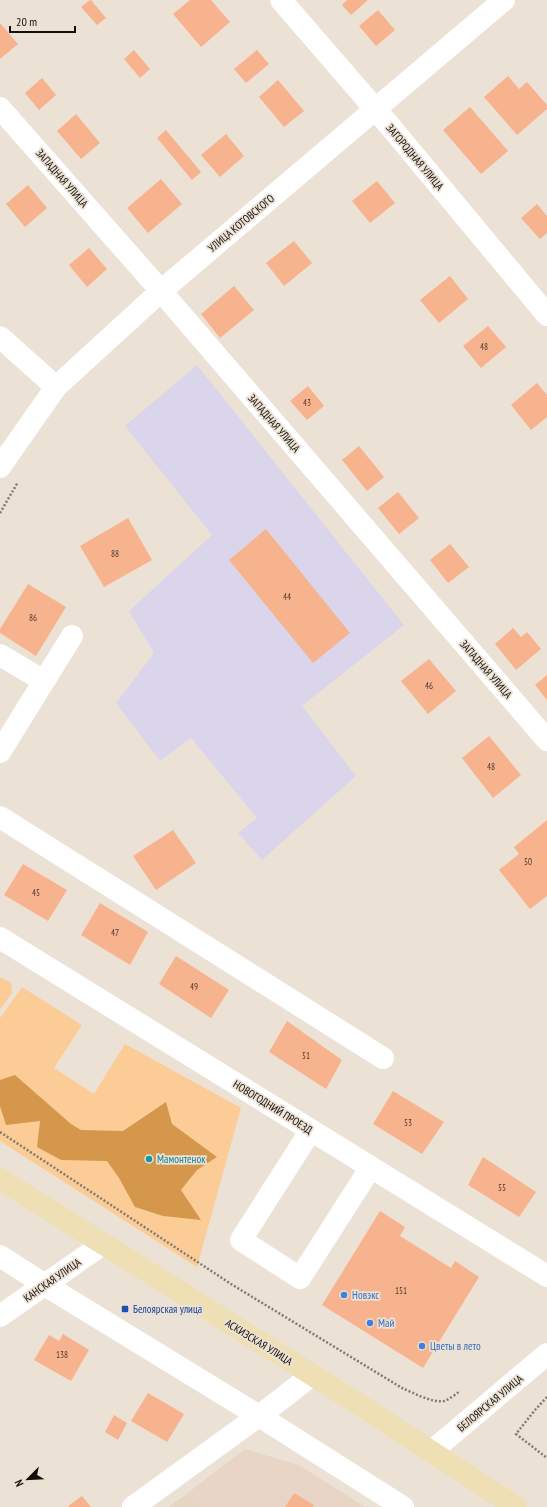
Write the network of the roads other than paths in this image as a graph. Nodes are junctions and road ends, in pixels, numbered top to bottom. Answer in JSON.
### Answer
{"nodes":[{"id":1,"x":281,"y":0,"type":"edge"},
{"id":2,"x":504,"y":0,"type":"edge"},
{"id":3,"x":0,"y":108,"type":"edge"},
{"id":4,"x":375,"y":110,"type":"junction"},
{"id":5,"x":161,"y":291,"type":"junction"},
{"id":6,"x":547,"y":315,"type":"edge"},
{"id":7,"x":0,"y":336,"type":"edge"},
{"id":8,"x":56,"y":387,"type":"junction"},
{"id":9,"x":0,"y":467,"type":"edge"},
{"id":10,"x":72,"y":636,"type":"dead end"},
{"id":11,"x":0,"y":655,"type":"edge"},
{"id":12,"x":44,"y":681,"type":"junction"},
{"id":13,"x":547,"y":740,"type":"edge"},
{"id":14,"x":0,"y":752,"type":"edge"},
{"id":15,"x":0,"y":817,"type":"edge"},
{"id":16,"x":0,"y":938,"type":"edge"},
{"id":17,"x":383,"y":1058,"type":"dead end"},
{"id":18,"x":311,"y":1130,"type":"junction"},
{"id":19,"x":370,"y":1167,"type":"junction"},
{"id":20,"x":0,"y":1179,"type":"edge"},
{"id":21,"x":103,"y":1244,"type":"junction"},
{"id":22,"x":0,"y":1256,"type":"edge"},
{"id":23,"x":547,"y":1276,"type":"edge"},
{"id":24,"x":45,"y":1285,"type":"junction"},
{"id":25,"x":0,"y":1316,"type":"edge"},
{"id":26,"x":547,"y":1354,"type":"edge"},
{"id":27,"x":312,"y":1375,"type":"junction"},
{"id":28,"x":259,"y":1416,"type":"junction"},
{"id":29,"x":432,"y":1451,"type":"junction"},
{"id":30,"x":133,"y":1507,"type":"edge"},
{"id":31,"x":403,"y":1507,"type":"edge"},
{"id":32,"x":516,"y":1507,"type":"edge"}],
"edges":[{"from":1,"to":4,"type":"street","name":"ЗАГОРОДНАЯ УЛИЦА"},
{"from":2,"to":4,"type":"street","name":"УЛИЦА КОТОВСКОГО"},
{"from":3,"to":5,"type":"street","name":"ЗАПАДНАЯ УЛИЦА"},
{"from":4,"to":5,"type":"street","name":"УЛИЦА КОТОВСКОГО"},
{"from":4,"to":6,"type":"street","name":"ЗАГОРОДНАЯ УЛИЦА"},
{"from":5,"to":8,"type":"street","name":"УЛИЦА КОТОВСКОГО"},
{"from":5,"to":13,"type":"street","name":"ЗАПАДНАЯ УЛИЦА"},
{"from":7,"to":8,"type":"street"},
{"from":8,"to":9,"type":"street","name":"УЛИЦА КОТОВСКОГО"},
{"from":10,"to":12,"type":"street"},
{"from":11,"to":12,"type":"street"},
{"from":12,"to":14,"type":"street"},
{"from":15,"to":17,"type":"street"},
{"from":16,"to":18,"type":"street","name":"НОВОГОДНИЙ ПРОЕЗД"},
{"from":18,"to":19,"type":"street","name":"НОВОГОДНИЙ ПРОЕЗД"},
{"from":18,"to":19,"type":"street"},
{"from":19,"to":23,"type":"street","name":"НОВОГОДНИЙ ПРОЕЗД"},
{"from":20,"to":21,"type":"main road","name":"АСКИЗСКАЯ УЛИЦА"},
{"from":21,"to":24,"type":"street","name":"КАНСКАЯ УЛИЦА"},
{"from":21,"to":27,"type":"main road","name":"АСКИЗСКАЯ УЛИЦА"},
{"from":22,"to":24,"type":"street"},
{"from":24,"to":25,"type":"street","name":"КАНСКАЯ УЛИЦА"},
{"from":24,"to":28,"type":"street"},
{"from":26,"to":29,"type":"street","name":"БЕЛОЯРСКАЯ УЛИЦА"},
{"from":27,"to":28,"type":"street"},
{"from":27,"to":29,"type":"main road","name":"АСКИЗСКАЯ УЛИЦА"},
{"from":28,"to":30,"type":"street"},
{"from":28,"to":31,"type":"street"},
{"from":29,"to":32,"type":"main road","name":"АСКИЗСКАЯ УЛИЦА"}]}
